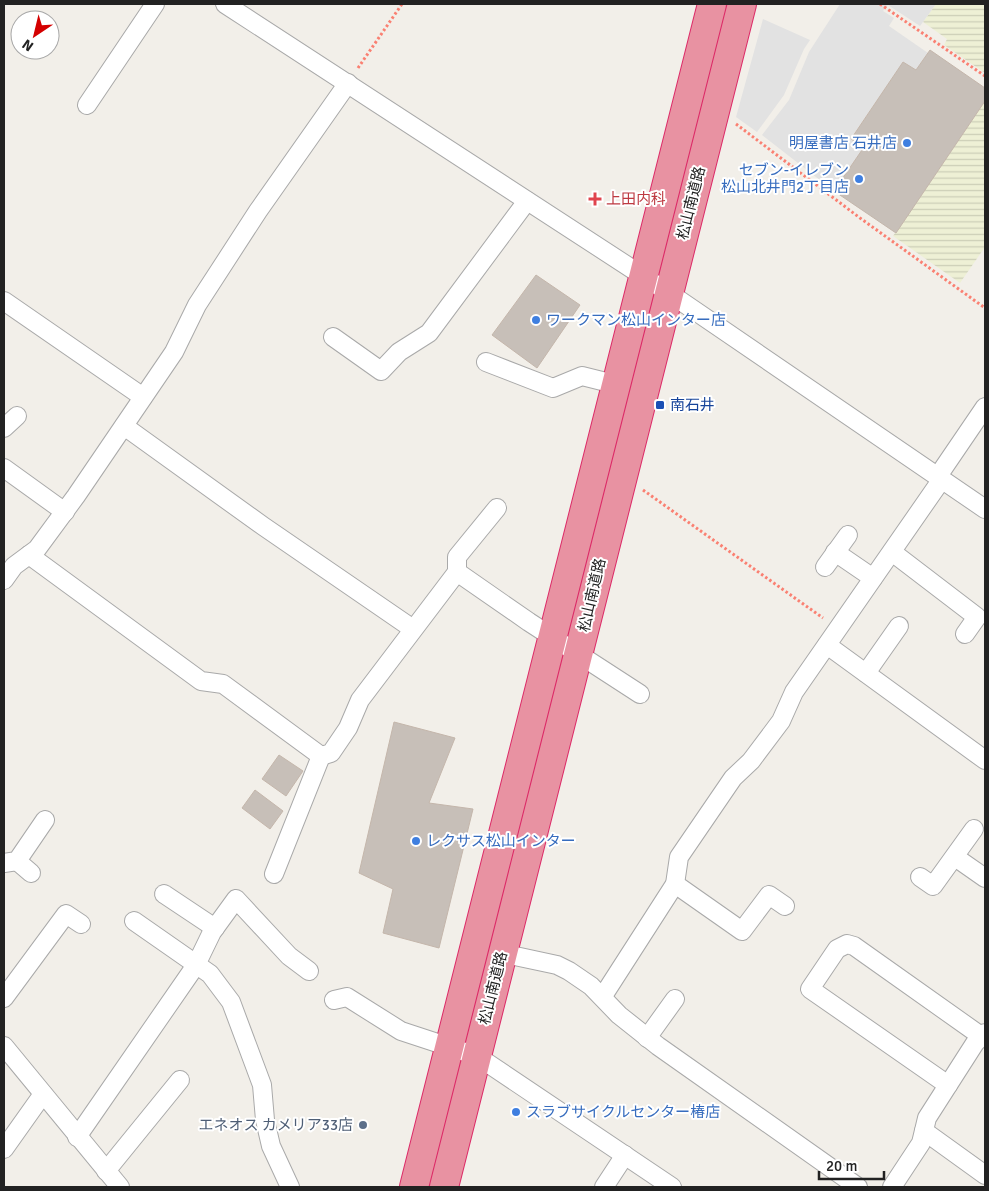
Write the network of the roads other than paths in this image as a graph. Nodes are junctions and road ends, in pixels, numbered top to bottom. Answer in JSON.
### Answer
{"nodes":[{"id":1,"x":155,"y":4,"type":"edge"},
{"id":2,"x":224,"y":4,"type":"edge"},
{"id":3,"x":712,"y":4,"type":"edge"},
{"id":4,"x":742,"y":4,"type":"edge"},
{"id":5,"x":348,"y":83,"type":"junction"},
{"id":6,"x":87,"y":105,"type":"dead end"},
{"id":7,"x":527,"y":201,"type":"junction"},
{"id":8,"x":642,"y":275,"type":"junction"},
{"id":9,"x":669,"y":293,"type":"junction"},
{"id":10,"x":4,"y":301,"type":"edge"},
{"id":11,"x":333,"y":337,"type":"dead end"},
{"id":12,"x":486,"y":362,"type":"dead end"},
{"id":13,"x":614,"y":384,"type":"junction"},
{"id":14,"x":144,"y":397,"type":"junction"},
{"id":15,"x":985,"y":406,"type":"edge"},
{"id":16,"x":124,"y":426,"type":"junction"},
{"id":17,"x":4,"y":468,"type":"edge"},
{"id":18,"x":940,"y":478,"type":"junction"},
{"id":19,"x":497,"y":508,"type":"dead end"},
{"id":20,"x":985,"y":509,"type":"edge"},
{"id":21,"x":64,"y":512,"type":"junction"},
{"id":22,"x":848,"y":535,"type":"dead end"},
{"id":23,"x":835,"y":552,"type":"junction"},
{"id":24,"x":892,"y":552,"type":"junction"},
{"id":25,"x":29,"y":555,"type":"junction"},
{"id":26,"x":825,"y":567,"type":"dead end"},
{"id":27,"x":457,"y":572,"type":"junction"},
{"id":28,"x":873,"y":578,"type":"junction"},
{"id":29,"x":4,"y":580,"type":"edge"},
{"id":30,"x":899,"y":626,"type":"dead end"},
{"id":31,"x":413,"y":629,"type":"junction"},
{"id":32,"x":965,"y":634,"type":"dead end"},
{"id":33,"x":550,"y":636,"type":"junction"},
{"id":34,"x":827,"y":644,"type":"junction"},
{"id":35,"x":579,"y":654,"type":"junction"},
{"id":36,"x":866,"y":673,"type":"junction"},
{"id":37,"x":640,"y":694,"type":"dead end"},
{"id":38,"x":321,"y":756,"type":"junction"},
{"id":39,"x":985,"y":760,"type":"edge"},
{"id":40,"x":45,"y":820,"type":"dead end"},
{"id":41,"x":974,"y":829,"type":"dead end"},
{"id":42,"x":955,"y":856,"type":"junction"},
{"id":43,"x":10,"y":862,"type":"edge"},
{"id":44,"x":31,"y":873,"type":"dead end"},
{"id":45,"x":274,"y":874,"type":"dead end"},
{"id":46,"x":920,"y":877,"type":"dead end"},
{"id":47,"x":985,"y":878,"type":"edge"},
{"id":48,"x":675,"y":884,"type":"junction"},
{"id":49,"x":164,"y":894,"type":"dead end"},
{"id":50,"x":785,"y":906,"type":"dead end"},
{"id":51,"x":134,"y":921,"type":"dead end"},
{"id":52,"x":81,"y":924,"type":"dead end"},
{"id":53,"x":215,"y":928,"type":"junction"},
{"id":54,"x":501,"y":953,"type":"junction"},
{"id":55,"x":196,"y":964,"type":"junction"},
{"id":56,"x":309,"y":971,"type":"dead end"},
{"id":57,"x":603,"y":996,"type":"junction"},
{"id":58,"x":4,"y":998,"type":"edge"},
{"id":59,"x":676,"y":999,"type":"dead end"},
{"id":60,"x":334,"y":1000,"type":"dead end"},
{"id":61,"x":983,"y":1034,"type":"edge"},
{"id":62,"x":647,"y":1038,"type":"junction"},
{"id":63,"x":4,"y":1046,"type":"edge"},
{"id":64,"x":449,"y":1047,"type":"junction"},
{"id":65,"x":476,"y":1056,"type":"junction"},
{"id":66,"x":180,"y":1080,"type":"dead end"},
{"id":67,"x":948,"y":1085,"type":"junction"},
{"id":68,"x":43,"y":1094,"type":"junction"},
{"id":69,"x":925,"y":1125,"type":"junction"},
{"id":70,"x":78,"y":1137,"type":"junction"},
{"id":71,"x":4,"y":1150,"type":"edge"},
{"id":72,"x":625,"y":1155,"type":"junction"},
{"id":73,"x":985,"y":1162,"type":"edge"},
{"id":74,"x":985,"y":1175,"type":"edge"},
{"id":75,"x":111,"y":1181,"type":"edge"},
{"id":76,"x":290,"y":1187,"type":"edge"},
{"id":77,"x":414,"y":1187,"type":"edge"},
{"id":78,"x":444,"y":1187,"type":"edge"},
{"id":79,"x":604,"y":1187,"type":"edge"},
{"id":80,"x":672,"y":1187,"type":"edge"},
{"id":81,"x":858,"y":1187,"type":"edge"},
{"id":82,"x":892,"y":1187,"type":"edge"}],
"edges":[{"from":1,"to":6,"type":"street"},
{"from":2,"to":5,"type":"street"},
{"from":3,"to":8,"type":"highway","name":"松山南道路"},
{"from":4,"to":9,"type":"highway","name":"松山南道路"},
{"from":5,"to":7,"type":"street"},
{"from":5,"to":14,"type":"street"},
{"from":7,"to":8,"type":"street"},
{"from":7,"to":11,"type":"street"},
{"from":8,"to":9,"type":"street"},
{"from":8,"to":13,"type":"highway","name":"松山南道路"},
{"from":9,"to":18,"type":"street"},
{"from":9,"to":35,"type":"highway","name":"松山南道路"},
{"from":10,"to":14,"type":"street"},
{"from":12,"to":13,"type":"street"},
{"from":13,"to":33,"type":"highway","name":"松山南道路"},
{"from":14,"to":16,"type":"street"},
{"from":15,"to":18,"type":"street"},
{"from":16,"to":21,"type":"street"},
{"from":16,"to":31,"type":"street"},
{"from":17,"to":21,"type":"street"},
{"from":18,"to":20,"type":"street"},
{"from":18,"to":24,"type":"street"},
{"from":19,"to":27,"type":"street"},
{"from":21,"to":25,"type":"street"},
{"from":22,"to":23,"type":"street"},
{"from":23,"to":26,"type":"street"},
{"from":23,"to":28,"type":"street"},
{"from":24,"to":28,"type":"street"},
{"from":24,"to":32,"type":"street"},
{"from":25,"to":29,"type":"street"},
{"from":25,"to":38,"type":"street"},
{"from":27,"to":31,"type":"street"},
{"from":27,"to":33,"type":"street"},
{"from":28,"to":34,"type":"street"},
{"from":30,"to":36,"type":"street"},
{"from":31,"to":38,"type":"street"},
{"from":33,"to":35,"type":"street"},
{"from":33,"to":64,"type":"highway","name":"松山南道路"},
{"from":34,"to":36,"type":"street"},
{"from":34,"to":48,"type":"street"},
{"from":35,"to":37,"type":"street"},
{"from":35,"to":54,"type":"highway","name":"松山南道路"},
{"from":36,"to":39,"type":"street"},
{"from":38,"to":45,"type":"street"},
{"from":40,"to":43,"type":"street"},
{"from":41,"to":42,"type":"street"},
{"from":42,"to":46,"type":"street"},
{"from":42,"to":47,"type":"street"},
{"from":43,"to":44,"type":"street"},
{"from":48,"to":50,"type":"street"},
{"from":48,"to":57,"type":"street"},
{"from":49,"to":53,"type":"street"},
{"from":51,"to":55,"type":"street"},
{"from":52,"to":58,"type":"street"},
{"from":53,"to":55,"type":"street"},
{"from":53,"to":56,"type":"street"},
{"from":54,"to":57,"type":"street"},
{"from":54,"to":65,"type":"highway","name":"松山南道路"},
{"from":55,"to":70,"type":"street"},
{"from":55,"to":76,"type":"street"},
{"from":57,"to":62,"type":"street"},
{"from":59,"to":62,"type":"street"},
{"from":60,"to":64,"type":"street"},
{"from":61,"to":67,"type":"street"},
{"from":61,"to":67,"type":"street"},
{"from":62,"to":81,"type":"street"},
{"from":63,"to":68,"type":"street"},
{"from":64,"to":65,"type":"street"},
{"from":64,"to":77,"type":"highway","name":"松山南道路"},
{"from":65,"to":72,"type":"street"},
{"from":65,"to":78,"type":"highway","name":"松山南道路"},
{"from":66,"to":75,"type":"street"},
{"from":67,"to":69,"type":"street"},
{"from":68,"to":70,"type":"street"},
{"from":68,"to":71,"type":"street"},
{"from":69,"to":73,"type":"street"},
{"from":69,"to":74,"type":"street"},
{"from":69,"to":82,"type":"street"},
{"from":70,"to":75,"type":"street"},
{"from":72,"to":79,"type":"street"},
{"from":72,"to":80,"type":"street"}]}
